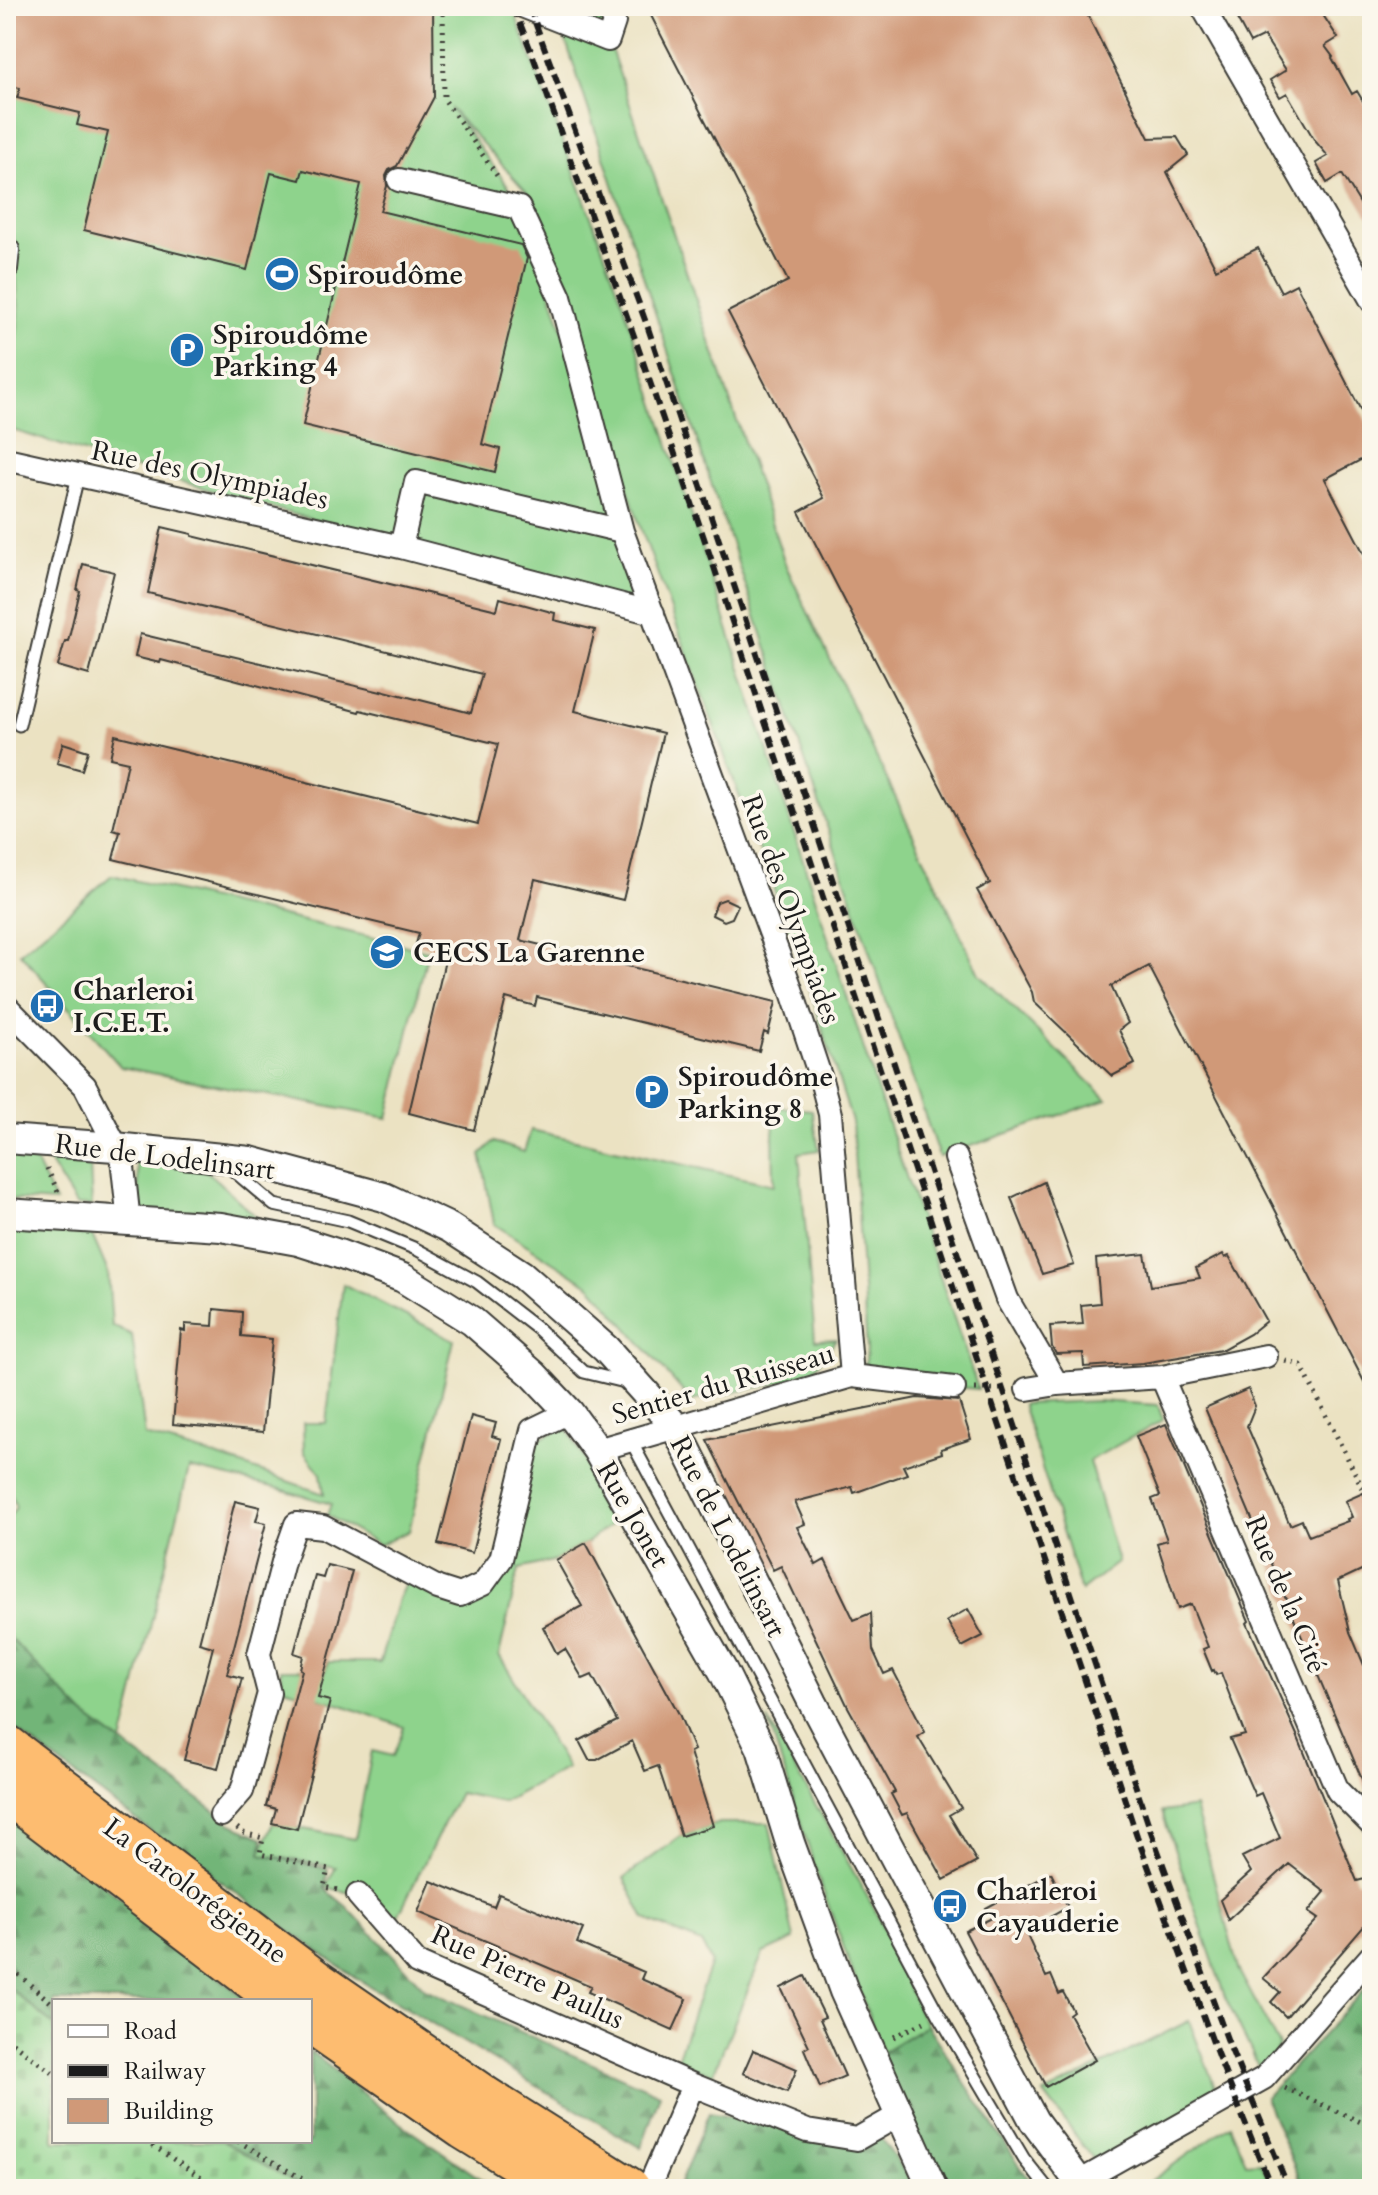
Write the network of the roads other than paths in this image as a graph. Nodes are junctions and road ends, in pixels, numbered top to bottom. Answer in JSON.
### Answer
{"nodes":[{"id":1,"x":522,"y":6,"type":"edge"},
{"id":2,"x":607,"y":6,"type":"edge"},
{"id":3,"x":1202,"y":6,"type":"edge"},
{"id":4,"x":399,"y":180,"type":"dead end"},
{"id":5,"x":6,"y":248,"type":"edge"},
{"id":6,"x":6,"y":269,"type":"edge"},
{"id":7,"x":1372,"y":301,"type":"edge"},
{"id":8,"x":6,"y":459,"type":"edge"},
{"id":9,"x":78,"y":476,"type":"junction"},
{"id":10,"x":52,"y":517,"type":"dead end"},
{"id":11,"x":67,"y":520,"type":"junction"},
{"id":12,"x":622,"y":531,"type":"junction"},
{"id":13,"x":401,"y":547,"type":"junction"},
{"id":14,"x":653,"y":613,"type":"junction"},
{"id":15,"x":19,"y":725,"type":"dead end"},
{"id":16,"x":6,"y":1006,"type":"edge"},
{"id":17,"x":6,"y":1139,"type":"edge"},
{"id":18,"x":115,"y":1147,"type":"junction"},
{"id":19,"x":956,"y":1158,"type":"dead end"},
{"id":20,"x":6,"y":1213,"type":"edge"},
{"id":21,"x":129,"y":1222,"type":"junction"},
{"id":22,"x":1266,"y":1356,"type":"road end"},
{"id":23,"x":852,"y":1376,"type":"junction"},
{"id":24,"x":1162,"y":1377,"type":"junction"},
{"id":25,"x":1057,"y":1384,"type":"junction"},
{"id":26,"x":954,"y":1388,"type":"road end"},
{"id":27,"x":1027,"y":1389,"type":"road end"},
{"id":28,"x":569,"y":1412,"type":"junction"},
{"id":29,"x":675,"y":1426,"type":"junction"},
{"id":30,"x":631,"y":1441,"type":"junction"},
{"id":31,"x":597,"y":1450,"type":"junction"},
{"id":32,"x":6,"y":1746,"type":"edge"},
{"id":33,"x":6,"y":1791,"type":"edge"},
{"id":34,"x":221,"y":1815,"type":"road end"},
{"id":35,"x":1372,"y":1825,"type":"edge"},
{"id":36,"x":358,"y":1895,"type":"road end"},
{"id":37,"x":1372,"y":1955,"type":"edge"},
{"id":38,"x":279,"y":1999,"type":"edge"},
{"id":39,"x":312,"y":2022,"type":"edge"},
{"id":40,"x":693,"y":2085,"type":"junction"},
{"id":41,"x":899,"y":2115,"type":"junction"},
{"id":42,"x":464,"y":2128,"type":"junction"},
{"id":43,"x":1083,"y":2186,"type":"edge"},
{"id":44,"x":511,"y":2189,"type":"edge"},
{"id":45,"x":563,"y":2189,"type":"edge"},
{"id":46,"x":629,"y":2189,"type":"edge"},
{"id":47,"x":648,"y":2189,"type":"edge"},
{"id":48,"x":933,"y":2189,"type":"edge"},
{"id":49,"x":1048,"y":2189,"type":"edge"}],
"edges":[{"from":1,"to":2,"type":"street"},
{"from":3,"to":7,"type":"street"},
{"from":4,"to":12,"type":"street","name":"Rue des Olympiades"},
{"from":5,"to":6,"type":"street"},
{"from":8,"to":9,"type":"street","name":"Rue des Olympiades"},
{"from":9,"to":11,"type":"lane"},
{"from":9,"to":13,"type":"street","name":"Rue des Olympiades"},
{"from":10,"to":11,"type":"lane"},
{"from":11,"to":15,"type":"lane"},
{"from":12,"to":13,"type":"street"},
{"from":12,"to":14,"type":"street","name":"Rue des Olympiades"},
{"from":13,"to":14,"type":"street","name":"Rue des Olympiades"},
{"from":14,"to":23,"type":"street","name":"Rue des Olympiades"},
{"from":16,"to":18,"type":"street"},
{"from":17,"to":18,"type":"street","name":"Rue de Lodelinsart"},
{"from":18,"to":21,"type":"street"},
{"from":18,"to":29,"type":"street","name":"Rue de Lodelinsart"},
{"from":19,"to":25,"type":"street"},
{"from":20,"to":21,"type":"street","name":"Rue Jonet"},
{"from":21,"to":28,"type":"street","name":"Rue Jonet"},
{"from":22,"to":24,"type":"street"},
{"from":23,"to":26,"type":"street","name":"Sentier du Ruisseau"},
{"from":23,"to":29,"type":"street","name":"Sentier du Ruisseau"},
{"from":24,"to":25,"type":"street"},
{"from":24,"to":35,"type":"street","name":"Rue de la Cité"},
{"from":25,"to":27,"type":"street"},
{"from":28,"to":31,"type":"street","name":"Rue Jonet"},
{"from":28,"to":34,"type":"street"},
{"from":29,"to":30,"type":"street","name":"Sentier du Ruisseau"},
{"from":29,"to":43,"type":"street","name":"Rue de Lodelinsart"},
{"from":30,"to":31,"type":"street","name":"Sentier du Ruisseau"},
{"from":30,"to":49,"type":"lane","name":"Rue de Lodelinsart"},
{"from":31,"to":41,"type":"street","name":"Rue Jonet"},
{"from":32,"to":46,"type":"highway","name":"La Carolorégienne"},
{"from":33,"to":38,"type":"highway","name":"La Carolorégienne"},
{"from":36,"to":40,"type":"street","name":"Rue Pierre Paulus"},
{"from":37,"to":43,"type":"street"},
{"from":39,"to":42,"type":"highway"},
{"from":40,"to":41,"type":"street","name":"Rue Pierre Paulus"},
{"from":40,"to":47,"type":"street"},
{"from":41,"to":48,"type":"street","name":"Rue Jonet"},
{"from":42,"to":44,"type":"highway"},
{"from":42,"to":45,"type":"highway"}]}
